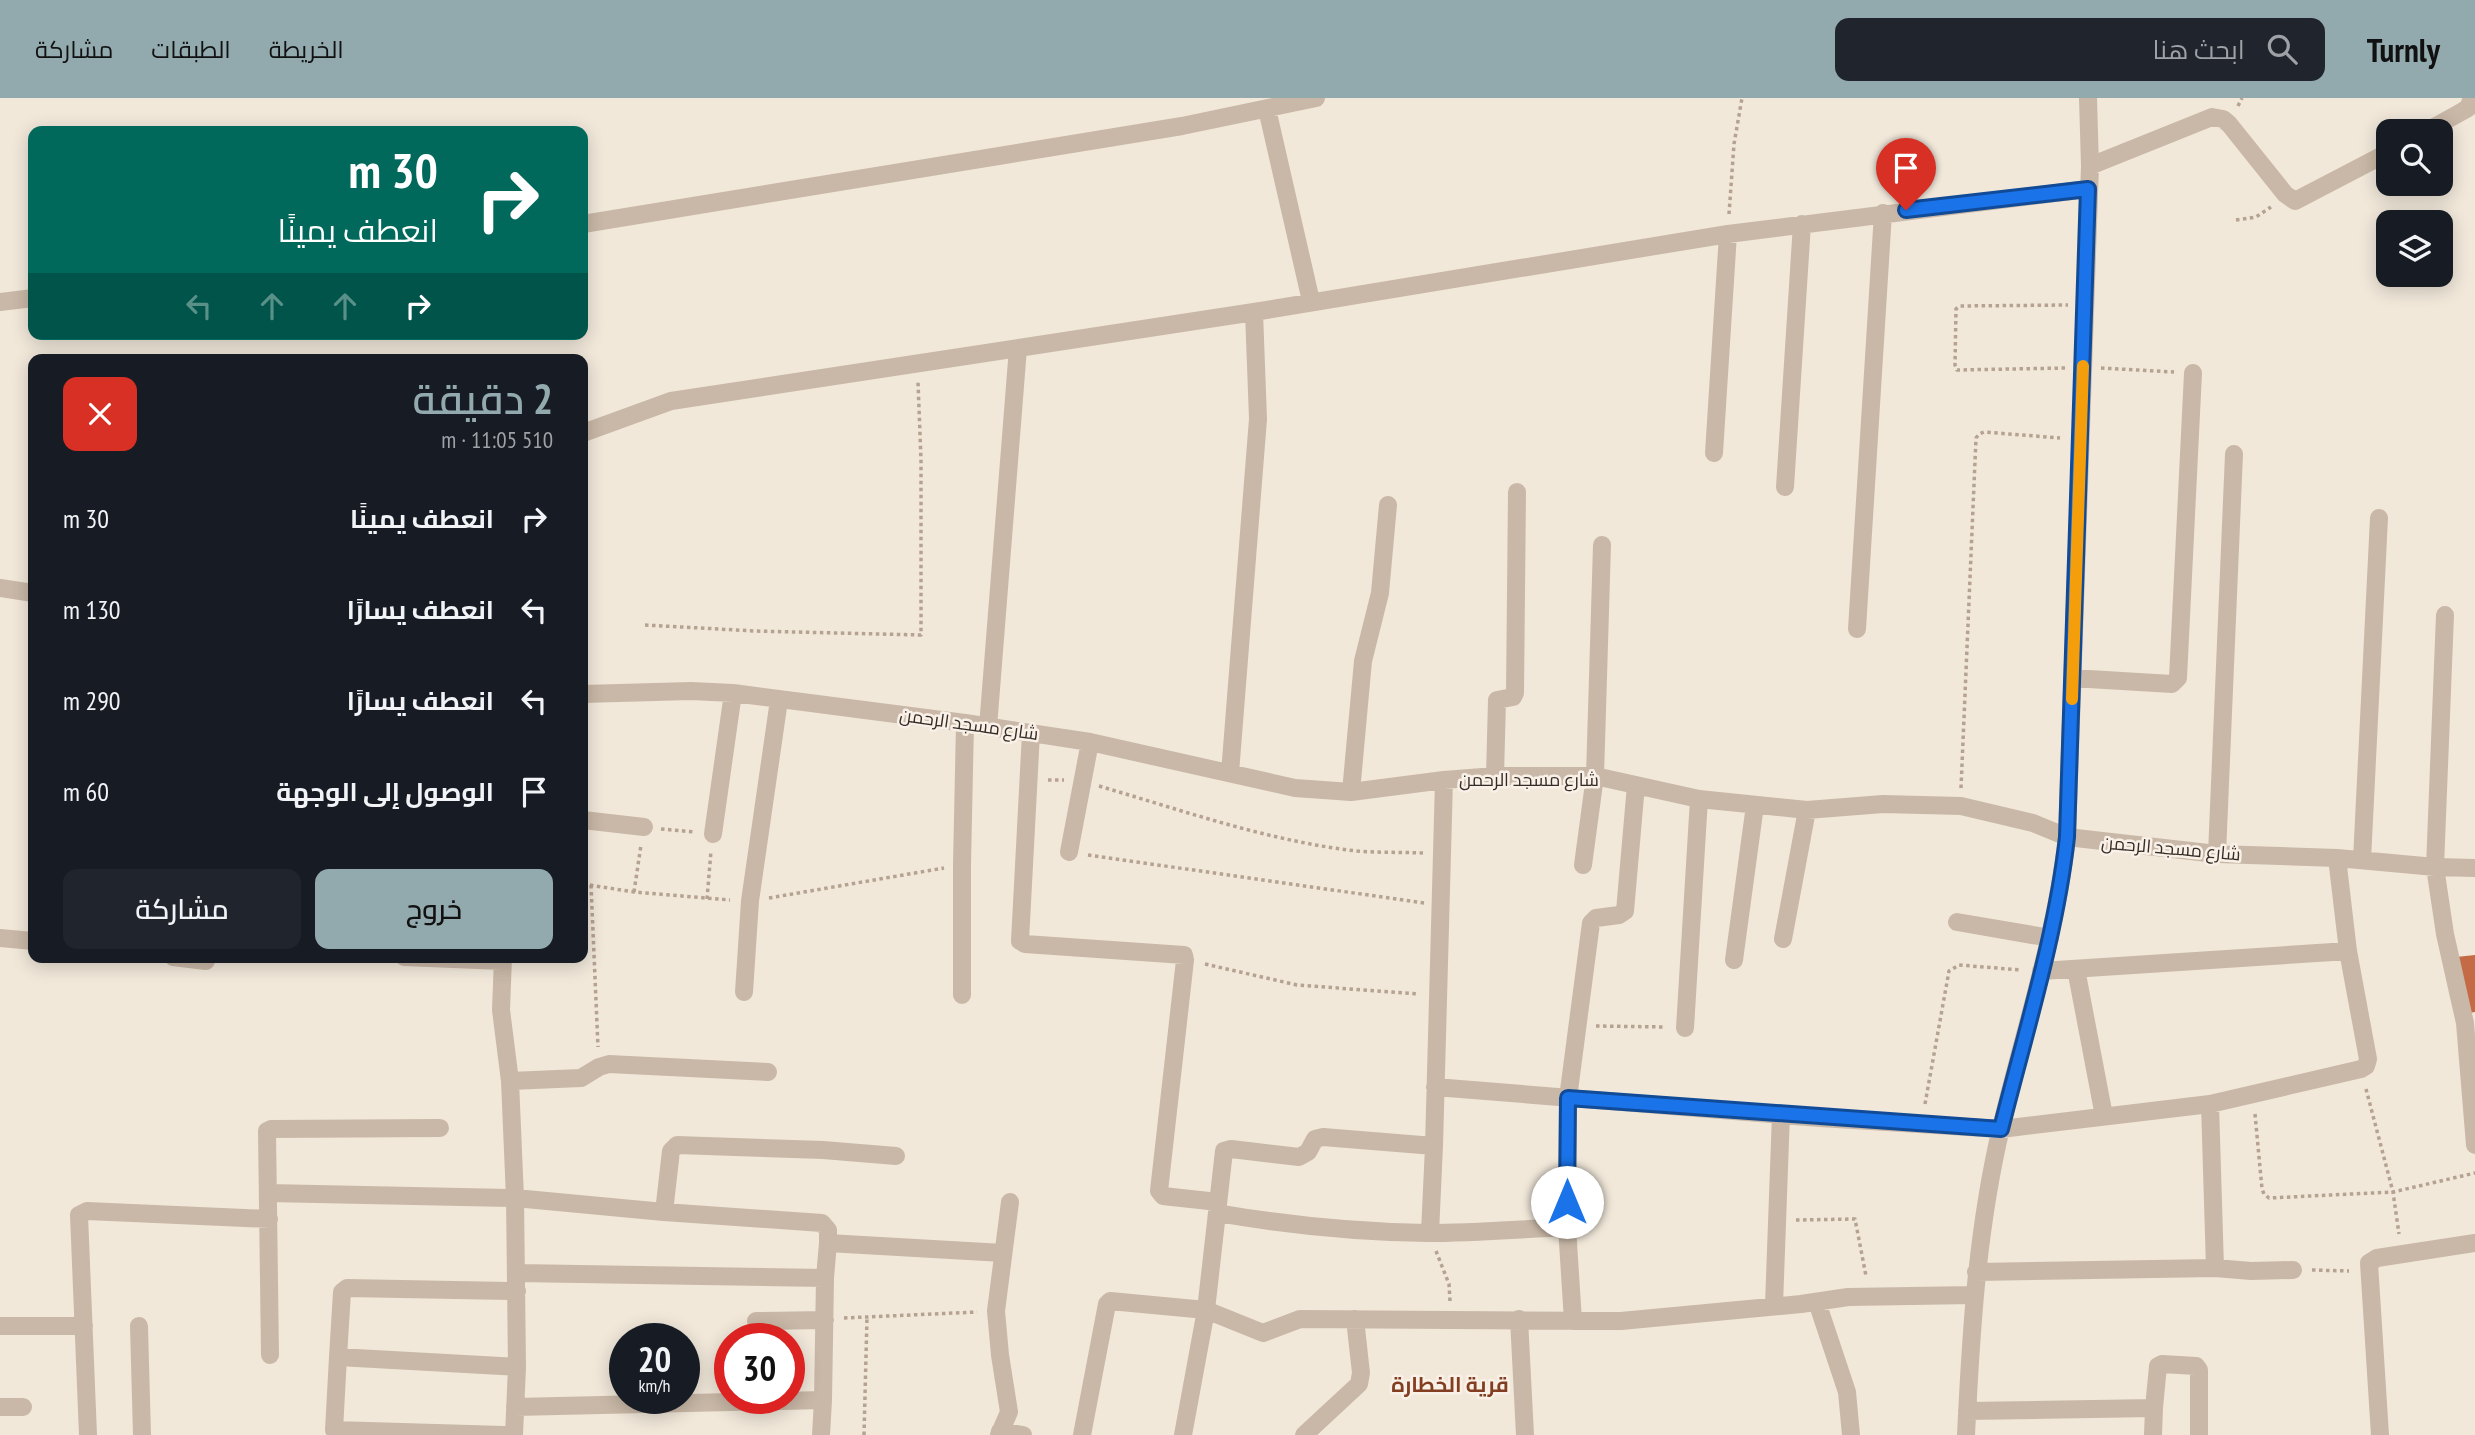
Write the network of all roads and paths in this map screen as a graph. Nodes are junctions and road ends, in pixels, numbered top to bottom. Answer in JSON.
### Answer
{"nodes":[{"id":1,"x":1316,"y":98,"type":"edge"},
{"id":2,"x":1742,"y":98,"type":"edge"},
{"id":3,"x":2088,"y":98,"type":"edge"},
{"id":4,"x":2472,"y":98,"type":"edge"},
{"id":5,"x":1267,"y":109,"type":"junction"},
{"id":6,"x":2449,"y":119,"type":"edge"},
{"id":7,"x":2376,"y":159,"type":"edge"},
{"id":8,"x":2090,"y":166,"type":"junction"},
{"id":9,"x":2088,"y":189,"type":"junction"},
{"id":10,"x":2285,"y":194,"type":"junction"},
{"id":11,"x":1883,"y":213,"type":"junction"},
{"id":12,"x":2236,"y":220,"type":"dead end"},
{"id":13,"x":588,"y":223,"type":"edge"},
{"id":14,"x":1802,"y":224,"type":"junction"},
{"id":15,"x":1728,"y":234,"type":"junction"},
{"id":16,"x":28,"y":299,"type":"edge"},
{"id":17,"x":1311,"y":301,"type":"junction"},
{"id":18,"x":0,"y":302,"type":"edge"},
{"id":19,"x":2084,"y":304,"type":"junction"},
{"id":20,"x":1254,"y":312,"type":"junction"},
{"id":21,"x":1018,"y":348,"type":"junction"},
{"id":22,"x":917,"y":362,"type":"junction"},
{"id":23,"x":2082,"y":367,"type":"junction"},
{"id":24,"x":2193,"y":373,"type":"joint"},
{"id":25,"x":588,"y":431,"type":"edge"},
{"id":26,"x":2080,"y":439,"type":"junction"},
{"id":27,"x":1714,"y":453,"type":"dead end"},
{"id":28,"x":2234,"y":454,"type":"dead end"},
{"id":29,"x":1785,"y":486,"type":"dead end"},
{"id":30,"x":1517,"y":492,"type":"dead end"},
{"id":31,"x":1388,"y":505,"type":"dead end"},
{"id":32,"x":2379,"y":519,"type":"dead end"},
{"id":33,"x":1601,"y":545,"type":"dead end"},
{"id":34,"x":0,"y":588,"type":"edge"},
{"id":35,"x":28,"y":592,"type":"edge"},
{"id":36,"x":2445,"y":615,"type":"dead end"},
{"id":37,"x":645,"y":625,"type":"dead end"},
{"id":38,"x":1857,"y":629,"type":"dead end"},
{"id":39,"x":2072,"y":678,"type":"junction"},
{"id":40,"x":733,"y":693,"type":"junction"},
{"id":41,"x":588,"y":694,"type":"edge"},
{"id":42,"x":779,"y":700,"type":"junction"},
{"id":43,"x":965,"y":723,"type":"junction"},
{"id":44,"x":989,"y":727,"type":"junction"},
{"id":45,"x":1031,"y":733,"type":"junction"},
{"id":46,"x":1090,"y":742,"type":"junction"},
{"id":47,"x":1230,"y":773,"type":"junction"},
{"id":48,"x":1495,"y":776,"type":"junction"},
{"id":49,"x":1595,"y":776,"type":"junction"},
{"id":50,"x":1028,"y":779,"type":"junction"},
{"id":51,"x":1444,"y":780,"type":"junction"},
{"id":52,"x":1083,"y":781,"type":"junction"},
{"id":53,"x":1636,"y":785,"type":"junction"},
{"id":54,"x":1351,"y":792,"type":"junction"},
{"id":55,"x":1699,"y":799,"type":"junction"},
{"id":56,"x":1755,"y":805,"type":"junction"},
{"id":57,"x":1961,"y":806,"type":"junction"},
{"id":58,"x":1807,"y":810,"type":"junction"},
{"id":59,"x":588,"y":821,"type":"edge"},
{"id":60,"x":644,"y":827,"type":"junction"},
{"id":61,"x":713,"y":834,"type":"junction"},
{"id":62,"x":2067,"y":837,"type":"junction"},
{"id":63,"x":1069,"y":852,"type":"joint"},
{"id":64,"x":1440,"y":853,"type":"junction"},
{"id":65,"x":2217,"y":854,"type":"junction"},
{"id":66,"x":2337,"y":858,"type":"junction"},
{"id":67,"x":2362,"y":859,"type":"junction"},
{"id":68,"x":962,"y":865,"type":"junction"},
{"id":69,"x":1583,"y":865,"type":"dead end"},
{"id":70,"x":2435,"y":867,"type":"junction"},
{"id":71,"x":2475,"y":868,"type":"edge"},
{"id":72,"x":588,"y":885,"type":"edge"},
{"id":73,"x":591,"y":885,"type":"junction"},
{"id":74,"x":634,"y":892,"type":"junction"},
{"id":75,"x":750,"y":901,"type":"junction"},
{"id":76,"x":1439,"y":905,"type":"junction"},
{"id":77,"x":1957,"y":922,"type":"dead end"},
{"id":78,"x":0,"y":938,"type":"edge"},
{"id":79,"x":2050,"y":938,"type":"junction"},
{"id":80,"x":1783,"y":939,"type":"dead end"},
{"id":81,"x":28,"y":941,"type":"edge"},
{"id":82,"x":2348,"y":951,"type":"junction"},
{"id":83,"x":1185,"y":960,"type":"junction"},
{"id":84,"x":1734,"y":960,"type":"dead end"},
{"id":85,"x":503,"y":963,"type":"edge"},
{"id":86,"x":2076,"y":969,"type":"junction"},
{"id":87,"x":2040,"y":971,"type":"junction"},
{"id":88,"x":744,"y":992,"type":"dead end"},
{"id":89,"x":962,"y":995,"type":"dead end"},
{"id":90,"x":1437,"y":995,"type":"junction"},
{"id":91,"x":1578,"y":1025,"type":"junction"},
{"id":92,"x":1685,"y":1028,"type":"joint"},
{"id":93,"x":599,"y":1067,"type":"junction"},
{"id":94,"x":2361,"y":1069,"type":"junction"},
{"id":95,"x":768,"y":1072,"type":"dead end"},
{"id":96,"x":510,"y":1081,"type":"junction"},
{"id":97,"x":1435,"y":1087,"type":"junction"},
{"id":98,"x":2253,"y":1095,"type":"junction"},
{"id":99,"x":1568,"y":1098,"type":"junction"},
{"id":100,"x":2210,"y":1104,"type":"junction"},
{"id":101,"x":1781,"y":1114,"type":"junction"},
{"id":102,"x":2104,"y":1116,"type":"junction"},
{"id":103,"x":1921,"y":1124,"type":"junction"},
{"id":104,"x":440,"y":1128,"type":"dead end"},
{"id":105,"x":2001,"y":1129,"type":"junction"},
{"id":106,"x":2475,"y":1145,"type":"edge"},
{"id":107,"x":1434,"y":1146,"type":"junction"},
{"id":108,"x":896,"y":1156,"type":"dead end"},
{"id":109,"x":2475,"y":1173,"type":"edge"},
{"id":110,"x":2393,"y":1192,"type":"junction"},
{"id":111,"x":268,"y":1193,"type":"junction"},
{"id":112,"x":515,"y":1198,"type":"junction"},
{"id":113,"x":1010,"y":1202,"type":"dead end"},
{"id":114,"x":1218,"y":1208,"type":"junction"},
{"id":115,"x":664,"y":1212,"type":"junction"},
{"id":116,"x":269,"y":1219,"type":"junction"},
{"id":117,"x":1776,"y":1220,"type":"junction"},
{"id":118,"x":1567,"y":1227,"type":"junction"},
{"id":119,"x":1430,"y":1233,"type":"junction"},
{"id":120,"x":828,"y":1243,"type":"junction"},
{"id":121,"x":2475,"y":1243,"type":"edge"},
{"id":122,"x":1003,"y":1253,"type":"junction"},
{"id":123,"x":2402,"y":1254,"type":"junction"},
{"id":124,"x":2215,"y":1268,"type":"junction"},
{"id":125,"x":2293,"y":1270,"type":"joint"},
{"id":126,"x":2369,"y":1271,"type":"junction"},
{"id":127,"x":1976,"y":1272,"type":"junction"},
{"id":128,"x":825,"y":1278,"type":"junction"},
{"id":129,"x":517,"y":1282,"type":"junction"},
{"id":130,"x":1869,"y":1295,"type":"junction"},
{"id":131,"x":1974,"y":1295,"type":"junction"},
{"id":132,"x":1816,"y":1302,"type":"junction"},
{"id":133,"x":1774,"y":1305,"type":"junction"},
{"id":134,"x":1206,"y":1310,"type":"junction"},
{"id":135,"x":996,"y":1311,"type":"junction"},
{"id":136,"x":1355,"y":1319,"type":"junction"},
{"id":137,"x":1519,"y":1319,"type":"junction"},
{"id":138,"x":825,"y":1320,"type":"junction"},
{"id":139,"x":1452,"y":1320,"type":"junction"},
{"id":140,"x":756,"y":1321,"type":"dead end"},
{"id":141,"x":1573,"y":1321,"type":"junction"},
{"id":142,"x":0,"y":1326,"type":"edge"},
{"id":143,"x":84,"y":1326,"type":"junction"},
{"id":144,"x":139,"y":1326,"type":"dead end"},
{"id":145,"x":270,"y":1355,"type":"dead end"},
{"id":146,"x":338,"y":1357,"type":"junction"},
{"id":147,"x":517,"y":1367,"type":"junction"},
{"id":148,"x":823,"y":1400,"type":"junction"},
{"id":149,"x":0,"y":1407,"type":"edge"},
{"id":150,"x":23,"y":1407,"type":"dead end"},
{"id":151,"x":515,"y":1407,"type":"junction"},
{"id":152,"x":2154,"y":1408,"type":"junction"},
{"id":153,"x":1967,"y":1411,"type":"junction"},
{"id":154,"x":334,"y":1432,"type":"edge"},
{"id":155,"x":999,"y":1433,"type":"edge"},
{"id":156,"x":88,"y":1435,"type":"edge"},
{"id":157,"x":142,"y":1435,"type":"edge"},
{"id":158,"x":504,"y":1435,"type":"edge"},
{"id":159,"x":514,"y":1435,"type":"edge"},
{"id":160,"x":821,"y":1435,"type":"edge"},
{"id":161,"x":864,"y":1435,"type":"edge"},
{"id":162,"x":1023,"y":1435,"type":"edge"},
{"id":163,"x":1082,"y":1435,"type":"edge"},
{"id":164,"x":1183,"y":1435,"type":"edge"},
{"id":165,"x":1304,"y":1435,"type":"edge"},
{"id":166,"x":1525,"y":1435,"type":"edge"},
{"id":167,"x":1852,"y":1435,"type":"edge"},
{"id":168,"x":1966,"y":1435,"type":"edge"},
{"id":169,"x":2153,"y":1435,"type":"edge"},
{"id":170,"x":2199,"y":1435,"type":"edge"},
{"id":171,"x":2380,"y":1435,"type":"edge"}],
"edges":[{"from":1,"to":5,"type":"street"},
{"from":2,"to":15,"type":"path"},
{"from":3,"to":8,"type":"street"},
{"from":4,"to":6,"type":"street"},
{"from":5,"to":13,"type":"street"},
{"from":5,"to":17,"type":"street"},
{"from":7,"to":10,"type":"street"},
{"from":8,"to":9,"type":"street"},
{"from":8,"to":10,"type":"street"},
{"from":9,"to":11,"type":"street"},
{"from":9,"to":19,"type":"street"},
{"from":10,"to":12,"type":"path"},
{"from":11,"to":14,"type":"street"},
{"from":11,"to":38,"type":"street"},
{"from":14,"to":15,"type":"street"},
{"from":14,"to":29,"type":"street"},
{"from":15,"to":17,"type":"street"},
{"from":15,"to":27,"type":"street"},
{"from":16,"to":18,"type":"street"},
{"from":17,"to":20,"type":"street"},
{"from":19,"to":23,"type":"street"},
{"from":19,"to":23,"type":"path"},
{"from":20,"to":21,"type":"street"},
{"from":20,"to":47,"type":"street"},
{"from":21,"to":22,"type":"street"},
{"from":21,"to":44,"type":"street"},
{"from":22,"to":25,"type":"street"},
{"from":22,"to":37,"type":"path"},
{"from":23,"to":24,"type":"path"},
{"from":23,"to":26,"type":"street"},
{"from":24,"to":39,"type":"street"},
{"from":26,"to":39,"type":"street"},
{"from":26,"to":57,"type":"path"},
{"from":28,"to":65,"type":"street"},
{"from":30,"to":48,"type":"street"},
{"from":31,"to":54,"type":"street"},
{"from":32,"to":67,"type":"street"},
{"from":33,"to":49,"type":"street"},
{"from":34,"to":35,"type":"street"},
{"from":36,"to":70,"type":"street"},
{"from":39,"to":62,"type":"street"},
{"from":40,"to":41,"type":"street","name":"شارع مسجد الرحمن"},
{"from":40,"to":42,"type":"street","name":"شارع مسجد الرحمن"},
{"from":40,"to":61,"type":"street"},
{"from":42,"to":43,"type":"street","name":"شارع مسجد الرحمن"},
{"from":42,"to":75,"type":"street"},
{"from":43,"to":44,"type":"street","name":"شارع مسجد الرحمن"},
{"from":43,"to":68,"type":"street"},
{"from":44,"to":45,"type":"street","name":"شارع مسجد الرحمن"},
{"from":45,"to":46,"type":"street","name":"شارع مسجد الرحمن"},
{"from":45,"to":50,"type":"street"},
{"from":46,"to":47,"type":"street","name":"شارع مسجد الرحمن"},
{"from":46,"to":52,"type":"street"},
{"from":47,"to":54,"type":"street","name":"شارع مسجد الرحمن"},
{"from":48,"to":49,"type":"street","name":"شارع مسجد الرحمن"},
{"from":48,"to":51,"type":"street","name":"شارع مسجد الرحمن"},
{"from":49,"to":53,"type":"street","name":"شارع مسجد الرحمن"},
{"from":49,"to":69,"type":"street"},
{"from":50,"to":52,"type":"path"},
{"from":50,"to":83,"type":"street"},
{"from":51,"to":54,"type":"street","name":"شارع مسجد الرحمن"},
{"from":51,"to":64,"type":"street"},
{"from":52,"to":63,"type":"street"},
{"from":52,"to":64,"type":"path"},
{"from":53,"to":55,"type":"street","name":"شارع مسجد الرحمن"},
{"from":53,"to":91,"type":"street"},
{"from":55,"to":56,"type":"street","name":"شارع مسجد الرحمن"},
{"from":55,"to":92,"type":"street"},
{"from":56,"to":58,"type":"street","name":"شارع مسجد الرحمن"},
{"from":56,"to":84,"type":"street"},
{"from":57,"to":58,"type":"street","name":"شارع مسجد الرحمن"},
{"from":57,"to":62,"type":"street","name":"شارع مسجد الرحمن"},
{"from":58,"to":80,"type":"street"},
{"from":59,"to":60,"type":"street"},
{"from":60,"to":61,"type":"path"},
{"from":60,"to":74,"type":"path"},
{"from":61,"to":74,"type":"path"},
{"from":62,"to":65,"type":"street","name":"شارع مسجد الرحمن"},
{"from":62,"to":79,"type":"street"},
{"from":63,"to":76,"type":"path"},
{"from":64,"to":76,"type":"street"},
{"from":65,"to":66,"type":"street","name":"شارع مسجد الرحمن"},
{"from":66,"to":67,"type":"street","name":"شارع مسجد الرحمن"},
{"from":66,"to":82,"type":"street"},
{"from":67,"to":70,"type":"street","name":"شارع مسجد الرحمن"},
{"from":68,"to":75,"type":"path"},
{"from":68,"to":89,"type":"street"},
{"from":70,"to":71,"type":"street","name":"شارع مسجد الرحمن"},
{"from":70,"to":106,"type":"street"},
{"from":72,"to":73,"type":"path"},
{"from":73,"to":74,"type":"path"},
{"from":73,"to":93,"type":"path"},
{"from":75,"to":88,"type":"street"},
{"from":76,"to":90,"type":"street"},
{"from":77,"to":79,"type":"street"},
{"from":78,"to":81,"type":"street"},
{"from":79,"to":87,"type":"street"},
{"from":82,"to":86,"type":"street"},
{"from":82,"to":94,"type":"street"},
{"from":83,"to":90,"type":"path"},
{"from":83,"to":114,"type":"street"},
{"from":85,"to":96,"type":"street"},
{"from":86,"to":87,"type":"street"},
{"from":86,"to":102,"type":"street"},
{"from":87,"to":103,"type":"path"},
{"from":87,"to":105,"type":"street"},
{"from":90,"to":97,"type":"street"},
{"from":91,"to":92,"type":"path"},
{"from":91,"to":99,"type":"street"},
{"from":93,"to":95,"type":"street"},
{"from":93,"to":96,"type":"street"},
{"from":94,"to":98,"type":"street"},
{"from":94,"to":110,"type":"path"},
{"from":96,"to":112,"type":"street"},
{"from":97,"to":99,"type":"street"},
{"from":97,"to":107,"type":"street"},
{"from":98,"to":100,"type":"street"},
{"from":98,"to":110,"type":"path"},
{"from":99,"to":101,"type":"street"},
{"from":99,"to":118,"type":"street"},
{"from":100,"to":102,"type":"street"},
{"from":100,"to":124,"type":"street"},
{"from":101,"to":103,"type":"street"},
{"from":101,"to":117,"type":"street"},
{"from":102,"to":105,"type":"street"},
{"from":103,"to":105,"type":"street"},
{"from":104,"to":111,"type":"street"},
{"from":105,"to":127,"type":"street"},
{"from":107,"to":114,"type":"street"},
{"from":107,"to":119,"type":"street"},
{"from":108,"to":115,"type":"street"},
{"from":109,"to":110,"type":"path"},
{"from":110,"to":123,"type":"path"},
{"from":111,"to":112,"type":"street"},
{"from":111,"to":116,"type":"street"},
{"from":112,"to":115,"type":"street"},
{"from":112,"to":129,"type":"street"},
{"from":113,"to":122,"type":"street"},
{"from":114,"to":119,"type":"street"},
{"from":114,"to":134,"type":"street"},
{"from":115,"to":120,"type":"street"},
{"from":116,"to":143,"type":"street"},
{"from":116,"to":145,"type":"street"},
{"from":117,"to":130,"type":"path"},
{"from":117,"to":133,"type":"street"},
{"from":118,"to":119,"type":"street"},
{"from":118,"to":141,"type":"street"},
{"from":119,"to":139,"type":"path"},
{"from":120,"to":122,"type":"street"},
{"from":120,"to":128,"type":"street"},
{"from":121,"to":123,"type":"street"},
{"from":122,"to":135,"type":"street"},
{"from":123,"to":126,"type":"street"},
{"from":124,"to":125,"type":"street"},
{"from":124,"to":127,"type":"street"},
{"from":125,"to":126,"type":"path"},
{"from":126,"to":171,"type":"street"},
{"from":127,"to":131,"type":"street"},
{"from":128,"to":129,"type":"street"},
{"from":128,"to":138,"type":"street"},
{"from":129,"to":146,"type":"street"},
{"from":129,"to":147,"type":"street"},
{"from":130,"to":131,"type":"street"},
{"from":130,"to":132,"type":"street"},
{"from":131,"to":153,"type":"street"},
{"from":132,"to":133,"type":"street"},
{"from":132,"to":167,"type":"street"},
{"from":133,"to":141,"type":"street"},
{"from":134,"to":136,"type":"street"},
{"from":134,"to":163,"type":"street"},
{"from":134,"to":164,"type":"street"},
{"from":135,"to":155,"type":"street"},
{"from":135,"to":161,"type":"path"},
{"from":136,"to":139,"type":"street"},
{"from":136,"to":165,"type":"street"},
{"from":137,"to":139,"type":"street"},
{"from":137,"to":141,"type":"street"},
{"from":137,"to":166,"type":"street"},
{"from":138,"to":140,"type":"street"},
{"from":138,"to":148,"type":"street"},
{"from":142,"to":143,"type":"street"},
{"from":143,"to":156,"type":"street"},
{"from":144,"to":157,"type":"street"},
{"from":146,"to":147,"type":"street"},
{"from":146,"to":154,"type":"street"},
{"from":147,"to":151,"type":"street"},
{"from":148,"to":151,"type":"street"},
{"from":148,"to":160,"type":"street"},
{"from":149,"to":150,"type":"street"},
{"from":151,"to":159,"type":"street"},
{"from":152,"to":153,"type":"street"},
{"from":152,"to":169,"type":"street"},
{"from":152,"to":170,"type":"street"},
{"from":153,"to":168,"type":"street"},
{"from":154,"to":158,"type":"street"},
{"from":155,"to":162,"type":"street"}]}
